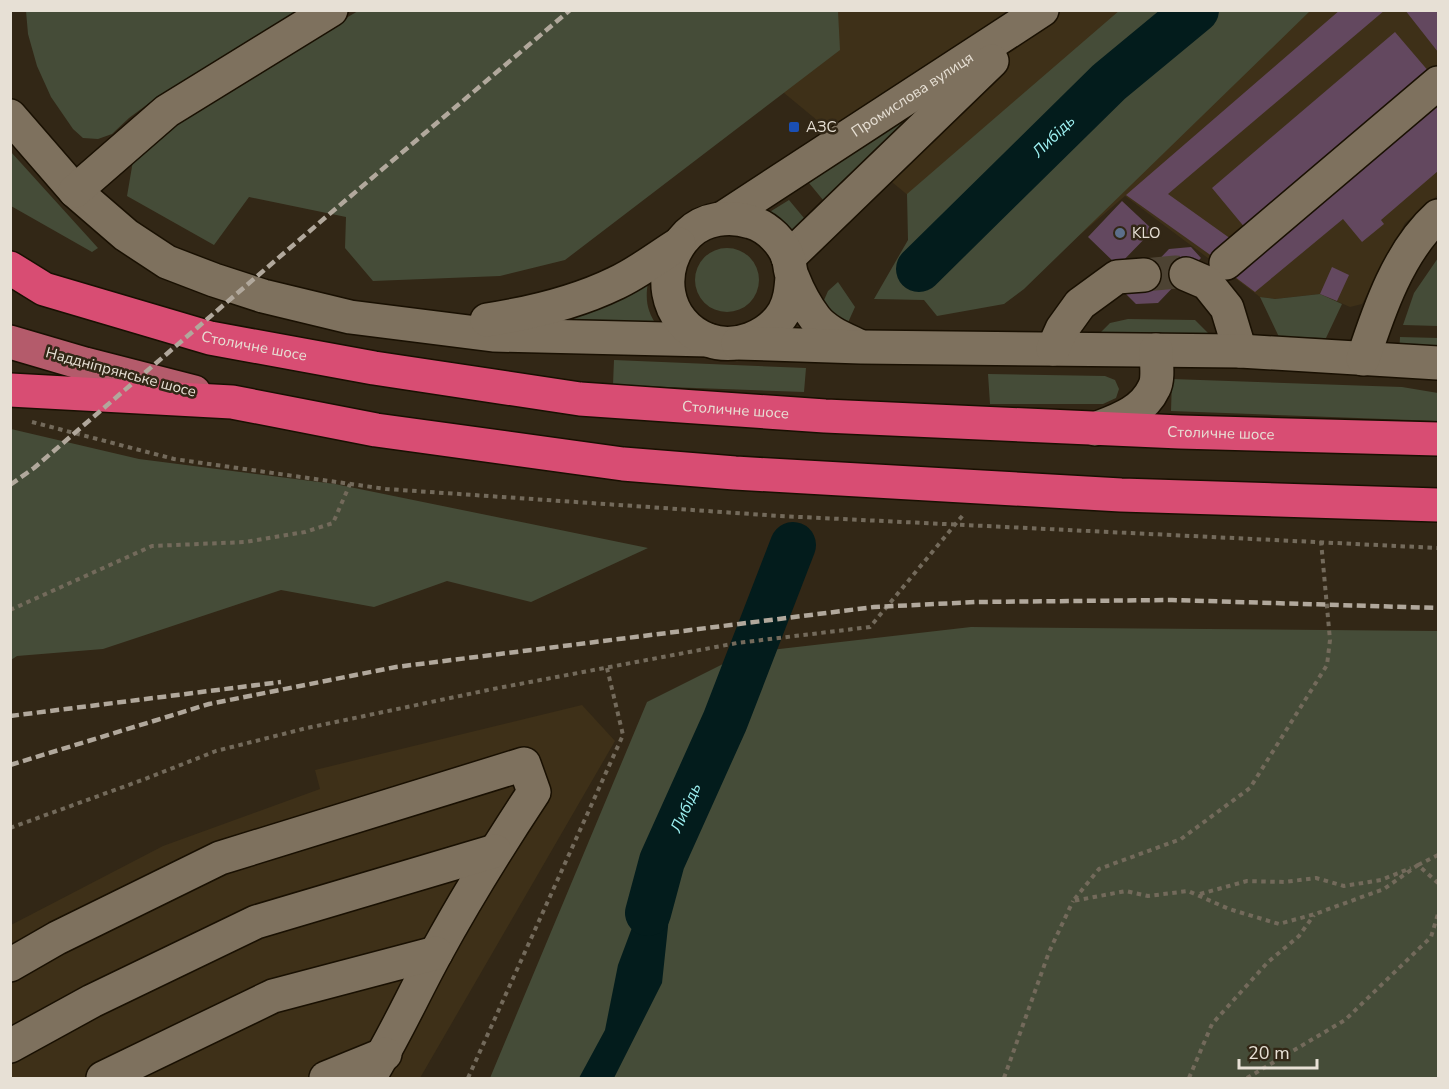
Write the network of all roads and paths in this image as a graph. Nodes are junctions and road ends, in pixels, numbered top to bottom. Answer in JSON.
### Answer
{"nodes":[{"id":1,"x":331,"y":10,"type":"edge"},
{"id":2,"x":1043,"y":10,"type":"edge"},
{"id":3,"x":1438,"y":83,"type":"edge"},
{"id":4,"x":10,"y":116,"type":"edge"},
{"id":5,"x":75,"y":191,"type":"junction"},
{"id":6,"x":1438,"y":216,"type":"edge"},
{"id":7,"x":723,"y":218,"type":"junction"},
{"id":8,"x":679,"y":244,"type":"junction"},
{"id":9,"x":1226,"y":263,"type":"dead end"},
{"id":10,"x":790,"y":267,"type":"junction"},
{"id":11,"x":10,"y":268,"type":"edge"},
{"id":12,"x":1186,"y":274,"type":"tunnel mouth"},
{"id":13,"x":1144,"y":275,"type":"tunnel mouth"},
{"id":14,"x":10,"y":279,"type":"edge"},
{"id":15,"x":44,"y":289,"type":"junction"},
{"id":16,"x":435,"y":328,"type":"junction"},
{"id":17,"x":723,"y":341,"type":"junction"},
{"id":18,"x":10,"y":342,"type":"edge"},
{"id":19,"x":861,"y":347,"type":"junction"},
{"id":20,"x":1053,"y":349,"type":"junction"},
{"id":21,"x":1156,"y":350,"type":"junction"},
{"id":22,"x":1240,"y":351,"type":"junction"},
{"id":23,"x":1363,"y":359,"type":"junction"},
{"id":24,"x":1438,"y":363,"type":"edge"},
{"id":25,"x":10,"y":390,"type":"edge"},
{"id":26,"x":232,"y":402,"type":"junction"},
{"id":27,"x":45,"y":427,"type":"dead end"},
{"id":28,"x":1095,"y":429,"type":"junction"},
{"id":29,"x":1438,"y":439,"type":"edge"},
{"id":30,"x":350,"y":484,"type":"junction"},
{"id":31,"x":984,"y":488,"type":"junction"},
{"id":32,"x":1438,"y":505,"type":"edge"},
{"id":33,"x":955,"y":526,"type":"junction"},
{"id":34,"x":1321,"y":542,"type":"junction"},
{"id":35,"x":1438,"y":548,"type":"edge"},
{"id":36,"x":10,"y":610,"type":"edge"},
{"id":37,"x":606,"y":668,"type":"junction"},
{"id":38,"x":10,"y":828,"type":"edge"},
{"id":39,"x":495,"y":851,"type":"junction"},
{"id":40,"x":1438,"y":855,"type":"edge"},
{"id":41,"x":1418,"y":865,"type":"junction"},
{"id":42,"x":1438,"y":883,"type":"edge"},
{"id":43,"x":1197,"y":895,"type":"junction"},
{"id":44,"x":1073,"y":901,"type":"junction"},
{"id":45,"x":1315,"y":914,"type":"junction"},
{"id":46,"x":1438,"y":914,"type":"edge"},
{"id":47,"x":436,"y":953,"type":"junction"},
{"id":48,"x":10,"y":965,"type":"edge"},
{"id":49,"x":10,"y":1046,"type":"edge"},
{"id":50,"x":377,"y":1066,"type":"edge"},
{"id":51,"x":103,"y":1078,"type":"edge"},
{"id":52,"x":326,"y":1078,"type":"edge"},
{"id":53,"x":468,"y":1078,"type":"edge"},
{"id":54,"x":1004,"y":1078,"type":"edge"},
{"id":55,"x":1189,"y":1078,"type":"edge"},
{"id":56,"x":1247,"y":1078,"type":"edge"}],
"edges":[{"from":1,"to":5,"type":"street"},
{"from":2,"to":7,"type":"street","name":"Промислова вулиця"},
{"from":2,"to":10,"type":"street"},
{"from":3,"to":9,"type":"street"},
{"from":4,"to":5,"type":"street"},
{"from":5,"to":16,"type":"street"},
{"from":6,"to":23,"type":"street"},
{"from":7,"to":8,"type":"street"},
{"from":7,"to":10,"type":"street"},
{"from":8,"to":16,"type":"street"},
{"from":8,"to":17,"type":"street"},
{"from":10,"to":17,"type":"street"},
{"from":10,"to":19,"type":"street"},
{"from":11,"to":15,"type":"highway","name":"Столичне шосе"},
{"from":12,"to":22,"type":"street"},
{"from":13,"to":20,"type":"street"},
{"from":14,"to":15,"type":"main road"},
{"from":15,"to":28,"type":"highway","name":"Столичне шосе"},
{"from":16,"to":17,"type":"street"},
{"from":17,"to":19,"type":"street"},
{"from":18,"to":26,"type":"main road","name":"Наддніпрянське шосе"},
{"from":19,"to":20,"type":"street"},
{"from":20,"to":21,"type":"street"},
{"from":21,"to":22,"type":"street"},
{"from":21,"to":28,"type":"street"},
{"from":22,"to":23,"type":"street"},
{"from":23,"to":24,"type":"street"},
{"from":25,"to":26,"type":"highway"},
{"from":26,"to":31,"type":"highway"},
{"from":27,"to":30,"type":"path"},
{"from":28,"to":29,"type":"highway","name":"Столичне шосе"},
{"from":30,"to":33,"type":"path"},
{"from":30,"to":36,"type":"path"},
{"from":31,"to":32,"type":"highway"},
{"from":31,"to":33,"type":"path"},
{"from":33,"to":34,"type":"path"},
{"from":33,"to":37,"type":"path"},
{"from":34,"to":35,"type":"path"},
{"from":34,"to":44,"type":"path"},
{"from":37,"to":38,"type":"path"},
{"from":37,"to":53,"type":"path"},
{"from":39,"to":47,"type":"street"},
{"from":39,"to":48,"type":"street"},
{"from":39,"to":49,"type":"street"},
{"from":40,"to":41,"type":"path"},
{"from":41,"to":42,"type":"path"},
{"from":41,"to":43,"type":"path"},
{"from":41,"to":45,"type":"path"},
{"from":43,"to":44,"type":"path"},
{"from":43,"to":45,"type":"path"},
{"from":44,"to":54,"type":"path"},
{"from":45,"to":55,"type":"path"},
{"from":46,"to":56,"type":"path"},
{"from":47,"to":50,"type":"street"},
{"from":47,"to":51,"type":"street"},
{"from":50,"to":52,"type":"street"}]}
